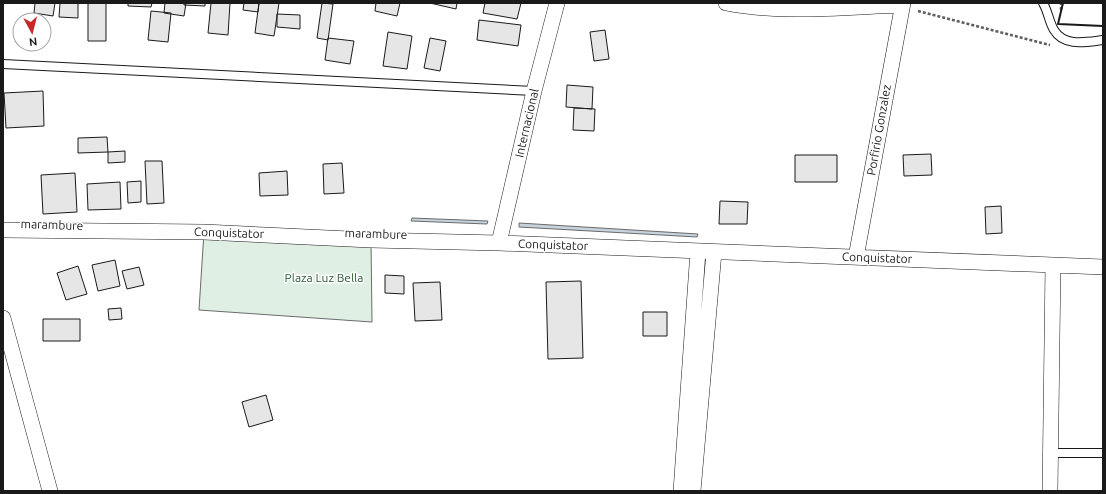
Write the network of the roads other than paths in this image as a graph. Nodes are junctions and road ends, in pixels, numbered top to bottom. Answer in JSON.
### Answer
{"nodes":[{"id":1,"x":557,"y":3,"type":"edge"},
{"id":2,"x":726,"y":3,"type":"edge"},
{"id":3,"x":1044,"y":3,"type":"edge"},
{"id":4,"x":903,"y":4,"type":"edge"},
{"id":5,"x":1103,"y":40,"type":"edge"},
{"id":6,"x":3,"y":64,"type":"edge"},
{"id":7,"x":534,"y":91,"type":"junction"},
{"id":8,"x":3,"y":230,"type":"edge"},
{"id":9,"x":499,"y":243,"type":"junction"},
{"id":10,"x":698,"y":251,"type":"junction"},
{"id":11,"x":714,"y":252,"type":"junction"},
{"id":12,"x":856,"y":257,"type":"junction"},
{"id":13,"x":1053,"y":265,"type":"junction"},
{"id":14,"x":1103,"y":267,"type":"edge"},
{"id":15,"x":3,"y":318,"type":"edge"},
{"id":16,"x":1051,"y":453,"type":"junction"},
{"id":17,"x":1103,"y":453,"type":"edge"},
{"id":18,"x":50,"y":491,"type":"edge"},
{"id":19,"x":681,"y":491,"type":"edge"},
{"id":20,"x":693,"y":491,"type":"edge"},
{"id":21,"x":1050,"y":491,"type":"edge"}],
"edges":[{"from":1,"to":7,"type":"street","name":"Internacional"},
{"from":2,"to":4,"type":"street"},
{"from":3,"to":5,"type":"lane"},
{"from":4,"to":12,"type":"street","name":"Porfirio Gonzalez"},
{"from":6,"to":7,"type":"lane"},
{"from":7,"to":9,"type":"street","name":"Internacional"},
{"from":8,"to":9,"type":"street","name":"Conquistator"},
{"from":9,"to":10,"type":"street","name":"Conquistator"},
{"from":10,"to":11,"type":"street","name":"Conquistator"},
{"from":10,"to":19,"type":"street"},
{"from":11,"to":12,"type":"street","name":"Conquistator"},
{"from":11,"to":20,"type":"street"},
{"from":12,"to":13,"type":"street","name":"Conquistator"},
{"from":13,"to":14,"type":"street","name":"Conquistator"},
{"from":13,"to":16,"type":"street"},
{"from":15,"to":18,"type":"street"},
{"from":16,"to":17,"type":"lane"},
{"from":16,"to":21,"type":"street"}]}
